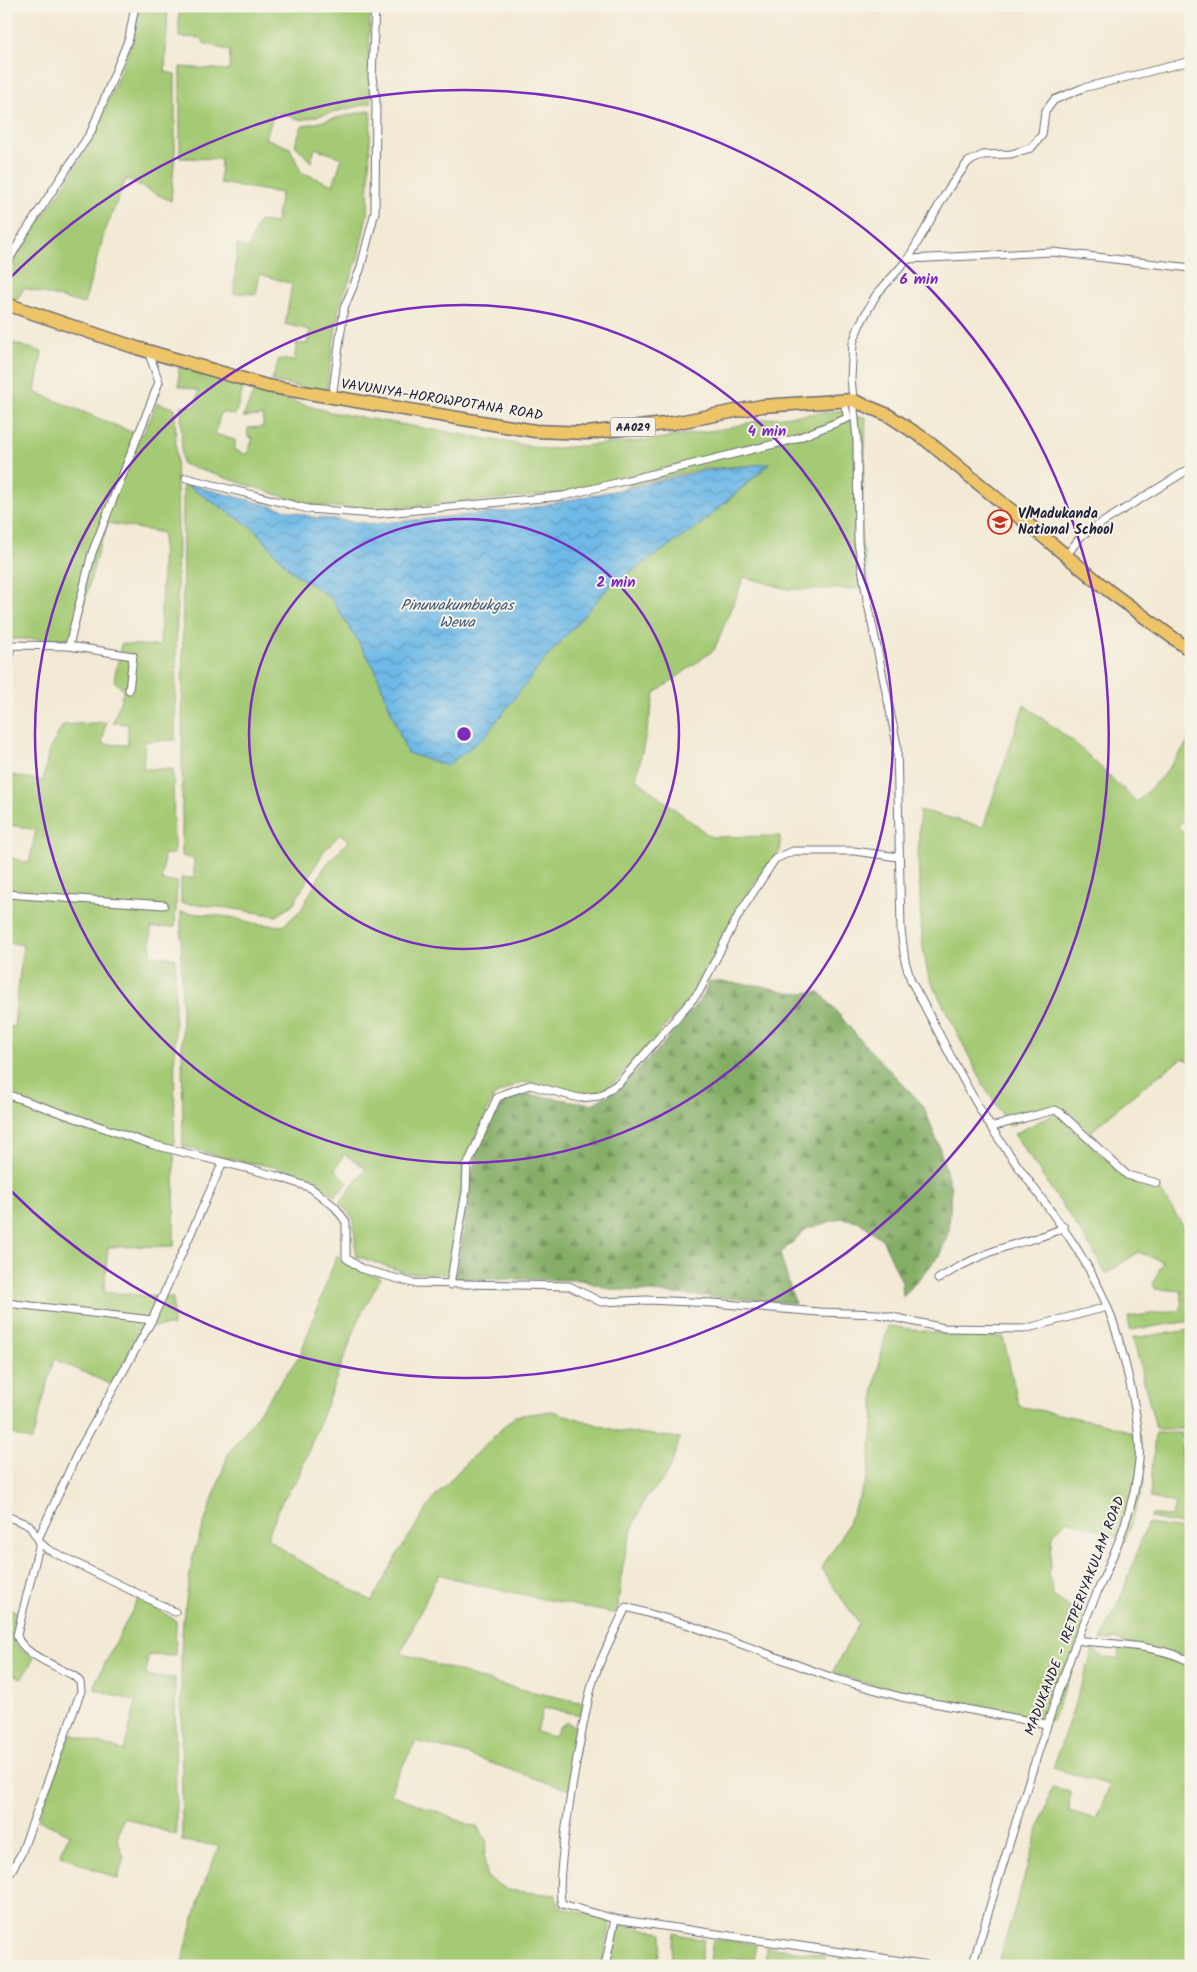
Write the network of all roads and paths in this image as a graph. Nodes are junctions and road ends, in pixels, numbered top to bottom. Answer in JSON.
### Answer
{"nodes":[{"id":1,"x":135,"y":6,"type":"edge"},
{"id":2,"x":375,"y":6,"type":"edge"},
{"id":3,"x":1191,"y":61,"type":"edge"},
{"id":4,"x":908,"y":259,"type":"junction"},
{"id":5,"x":6,"y":265,"type":"edge"},
{"id":6,"x":1191,"y":268,"type":"edge"},
{"id":7,"x":6,"y":304,"type":"edge"},
{"id":8,"x":148,"y":351,"type":"junction"},
{"id":9,"x":332,"y":398,"type":"junction"},
{"id":10,"x":847,"y":399,"type":"junction"},
{"id":11,"x":1191,"y":468,"type":"edge"},
{"id":12,"x":186,"y":478,"type":"dead end"},
{"id":13,"x":1066,"y":556,"type":"junction"},
{"id":14,"x":6,"y":638,"type":"edge"},
{"id":15,"x":11,"y":645,"type":"junction"},
{"id":16,"x":69,"y":646,"type":"junction"},
{"id":17,"x":1191,"y":651,"type":"edge"},
{"id":18,"x":6,"y":679,"type":"edge"},
{"id":19,"x":129,"y":690,"type":"dead end"},
{"id":20,"x":898,"y":857,"type":"junction"},
{"id":21,"x":6,"y":894,"type":"edge"},
{"id":22,"x":164,"y":905,"type":"dead end"},
{"id":23,"x":6,"y":1094,"type":"edge"},
{"id":24,"x":991,"y":1127,"type":"junction"},
{"id":25,"x":222,"y":1164,"type":"junction"},
{"id":26,"x":1157,"y":1183,"type":"dead end"},
{"id":27,"x":1064,"y":1227,"type":"junction"},
{"id":28,"x":938,"y":1279,"type":"dead end"},
{"id":29,"x":450,"y":1285,"type":"junction"},
{"id":30,"x":6,"y":1304,"type":"edge"},
{"id":31,"x":1107,"y":1307,"type":"junction"},
{"id":32,"x":152,"y":1320,"type":"junction"},
{"id":33,"x":6,"y":1516,"type":"edge"},
{"id":34,"x":39,"y":1541,"type":"junction"},
{"id":35,"x":175,"y":1612,"type":"dead end"},
{"id":36,"x":1076,"y":1640,"type":"junction"},
{"id":37,"x":1191,"y":1662,"type":"edge"},
{"id":38,"x":1046,"y":1724,"type":"junction"},
{"id":39,"x":6,"y":1880,"type":"edge"},
{"id":40,"x":615,"y":1919,"type":"junction"},
{"id":41,"x":605,"y":1966,"type":"edge"},
{"id":42,"x":936,"y":1966,"type":"edge"},
{"id":43,"x":972,"y":1966,"type":"edge"}],
"edges":[{"from":1,"to":5,"type":"street"},
{"from":2,"to":9,"type":"street"},
{"from":3,"to":4,"type":"street"},
{"from":4,"to":6,"type":"street"},
{"from":4,"to":10,"type":"street"},
{"from":7,"to":8,"type":"highway","name":"VAVUNIYA-HOROWPOTANA ROAD","number":"AA029"},
{"from":8,"to":9,"type":"highway","name":"VAVUNIYA-HOROWPOTANA ROAD","number":"AA029"},
{"from":8,"to":16,"type":"street"},
{"from":9,"to":10,"type":"highway","name":"VAVUNIYA-HOROWPOTANA ROAD","number":"AA029"},
{"from":10,"to":12,"type":"street"},
{"from":10,"to":13,"type":"highway","name":"VAVUNIYA-HOROWPOTANA ROAD","number":"AA029"},
{"from":10,"to":20,"type":"street","name":"MADUKANDE - IRETPERIYAKULAM ROAD"},
{"from":11,"to":13,"type":"street"},
{"from":13,"to":17,"type":"highway","name":"VAVUNIYA-HOROWPOTANA ROAD","number":"AA029"},
{"from":14,"to":15,"type":"street"},
{"from":15,"to":16,"type":"street"},
{"from":15,"to":18,"type":"street"},
{"from":16,"to":19,"type":"street"},
{"from":20,"to":24,"type":"street","name":"MADUKANDE - IRETPERIYAKULAM ROAD"},
{"from":20,"to":29,"type":"street"},
{"from":21,"to":22,"type":"street"},
{"from":23,"to":25,"type":"street"},
{"from":24,"to":26,"type":"street"},
{"from":24,"to":27,"type":"street","name":"MADUKANDE - IRETPERIYAKULAM ROAD"},
{"from":25,"to":29,"type":"street"},
{"from":25,"to":32,"type":"street"},
{"from":27,"to":28,"type":"street"},
{"from":27,"to":31,"type":"street","name":"MADUKANDE - IRETPERIYAKULAM ROAD"},
{"from":29,"to":31,"type":"street"},
{"from":30,"to":32,"type":"street"},
{"from":31,"to":36,"type":"street","name":"MADUKANDE - IRETPERIYAKULAM ROAD"},
{"from":32,"to":34,"type":"street"},
{"from":33,"to":34,"type":"street"},
{"from":34,"to":35,"type":"street"},
{"from":34,"to":39,"type":"street"},
{"from":36,"to":37,"type":"street"},
{"from":36,"to":38,"type":"street","name":"MADUKANDE - IRETPERIYAKULAM ROAD"},
{"from":38,"to":40,"type":"street"},
{"from":38,"to":43,"type":"street","name":"MADUKANDE - IRETPERIYAKULAM ROAD"},
{"from":40,"to":41,"type":"street"},
{"from":40,"to":42,"type":"street"}]}
